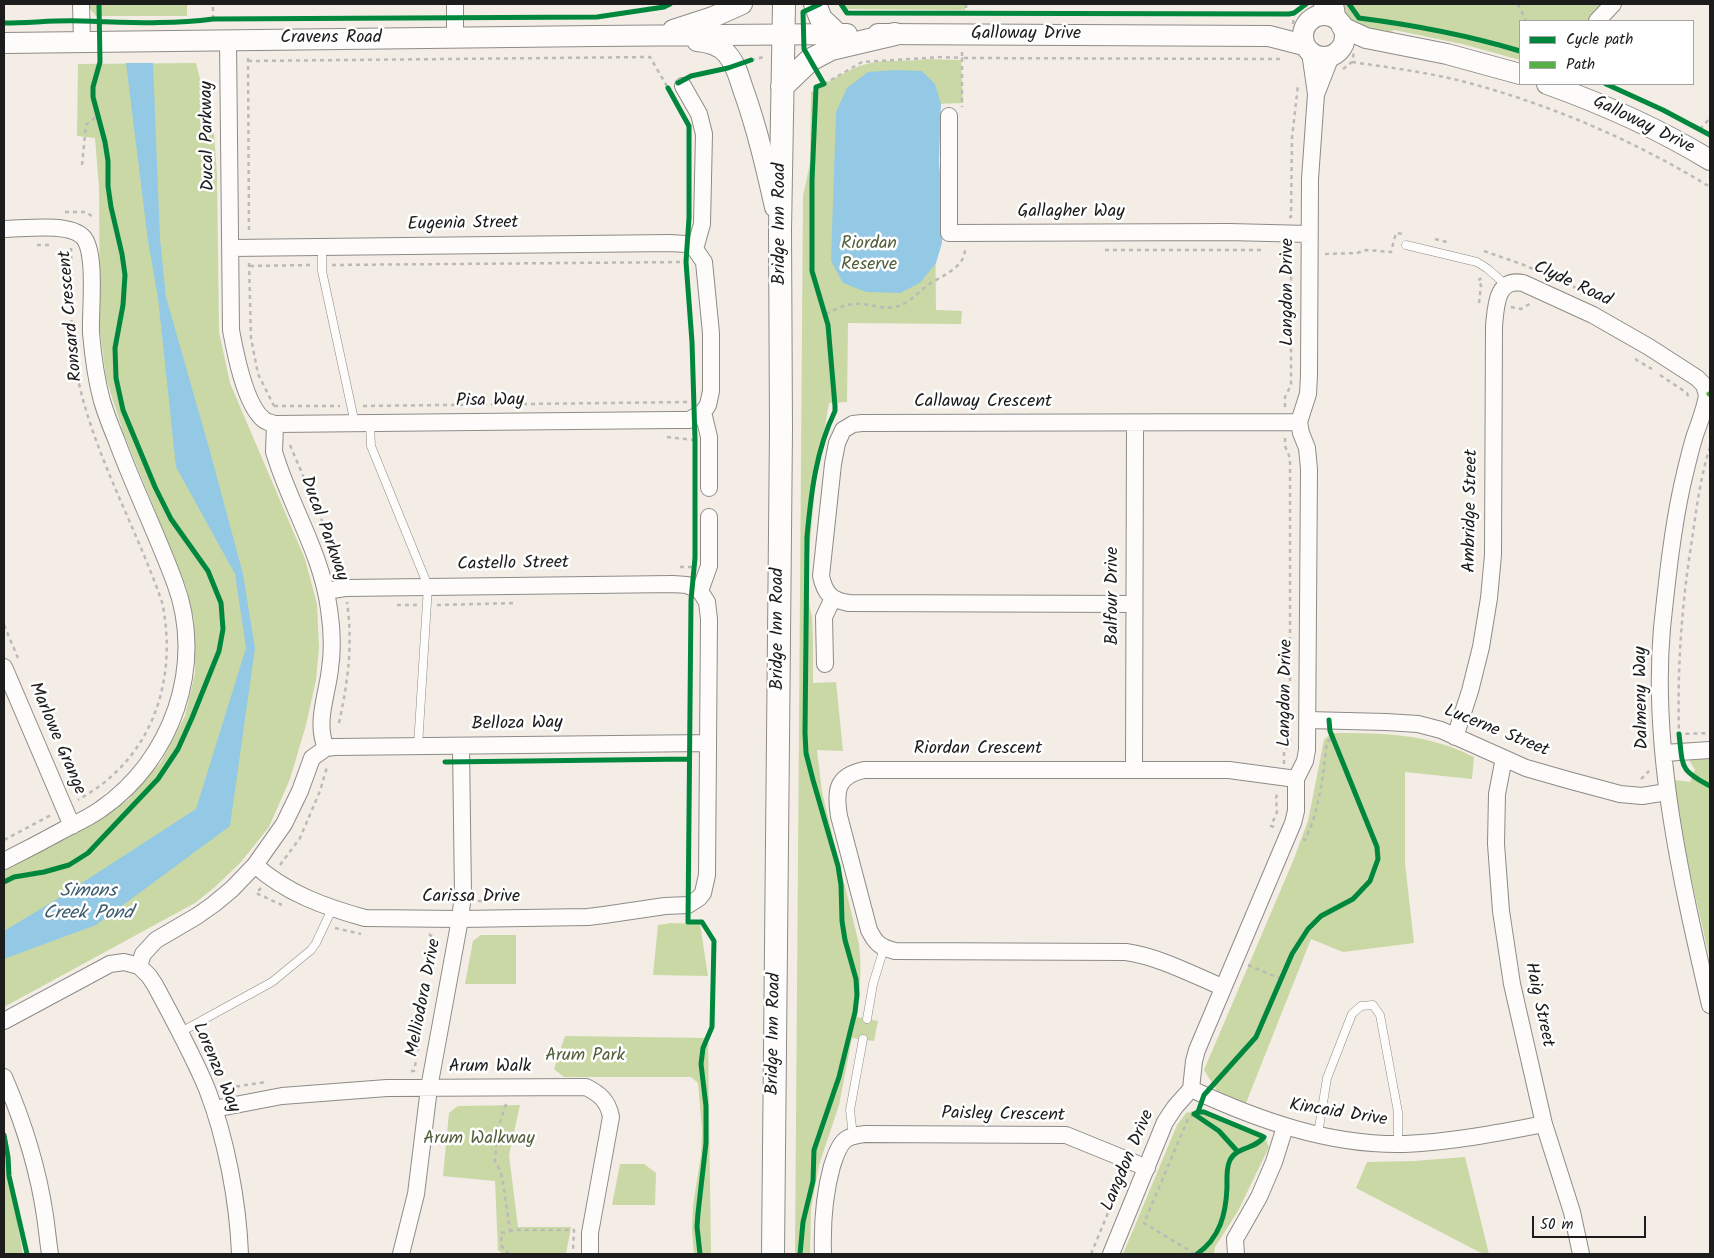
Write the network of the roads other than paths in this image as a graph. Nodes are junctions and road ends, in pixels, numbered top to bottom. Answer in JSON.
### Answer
{"nodes":[{"id":1,"x":81,"y":4,"type":"edge"},
{"id":2,"x":455,"y":4,"type":"edge"},
{"id":3,"x":742,"y":4,"type":"edge"},
{"id":4,"x":784,"y":4,"type":"edge"},
{"id":5,"x":815,"y":4,"type":"edge"},
{"id":6,"x":1613,"y":4,"type":"edge"},
{"id":7,"x":1313,"y":12,"type":"edge"},
{"id":8,"x":1338,"y":17,"type":"edge"},
{"id":9,"x":1598,"y":20,"type":"edge"},
{"id":10,"x":837,"y":34,"type":"junction"},
{"id":11,"x":895,"y":34,"type":"junction"},
{"id":12,"x":782,"y":35,"type":"junction"},
{"id":13,"x":657,"y":36,"type":"junction"},
{"id":14,"x":1269,"y":36,"type":"junction"},
{"id":15,"x":455,"y":38,"type":"junction"},
{"id":16,"x":228,"y":41,"type":"junction"},
{"id":17,"x":82,"y":42,"type":"junction"},
{"id":18,"x":4,"y":43,"type":"edge"},
{"id":19,"x":1389,"y":43,"type":"junction"},
{"id":20,"x":1307,"y":48,"type":"junction"},
{"id":21,"x":1341,"y":56,"type":"junction"},
{"id":22,"x":1519,"y":74,"type":"edge"},
{"id":23,"x":1552,"y":85,"type":"edge"},
{"id":24,"x":782,"y":87,"type":"junction"},
{"id":25,"x":674,"y":90,"type":"road end"},
{"id":26,"x":1316,"y":94,"type":"junction"},
{"id":27,"x":956,"y":115,"type":"road end"},
{"id":28,"x":1709,"y":156,"type":"edge"},
{"id":29,"x":4,"y":229,"type":"edge"},
{"id":30,"x":780,"y":230,"type":"junction"},
{"id":31,"x":1309,"y":234,"type":"junction"},
{"id":32,"x":1406,"y":245,"type":"dead end"},
{"id":33,"x":322,"y":247,"type":"junction"},
{"id":34,"x":230,"y":248,"type":"junction"},
{"id":35,"x":689,"y":252,"type":"junction"},
{"id":36,"x":1506,"y":285,"type":"junction"},
{"id":37,"x":1709,"y":394,"type":"edge"},
{"id":38,"x":697,"y":411,"type":"junction"},
{"id":39,"x":1299,"y":422,"type":"junction"},
{"id":40,"x":1135,"y":423,"type":"junction"},
{"id":41,"x":275,"y":424,"type":"junction"},
{"id":42,"x":362,"y":424,"type":"junction"},
{"id":43,"x":709,"y":488,"type":"dead end"},
{"id":44,"x":709,"y":517,"type":"dead end"},
{"id":45,"x":428,"y":586,"type":"junction"},
{"id":46,"x":697,"y":589,"type":"junction"},
{"id":47,"x":326,"y":591,"type":"junction"},
{"id":48,"x":833,"y":598,"type":"junction"},
{"id":49,"x":1134,"y":604,"type":"junction"},
{"id":50,"x":825,"y":664,"type":"dead end"},
{"id":51,"x":4,"y":667,"type":"edge"},
{"id":52,"x":1308,"y":720,"type":"junction"},
{"id":53,"x":1455,"y":737,"type":"junction"},
{"id":54,"x":708,"y":743,"type":"junction"},
{"id":55,"x":418,"y":746,"type":"junction"},
{"id":56,"x":461,"y":746,"type":"junction"},
{"id":57,"x":326,"y":748,"type":"junction"},
{"id":58,"x":1710,"y":750,"type":"edge"},
{"id":59,"x":1664,"y":753,"type":"junction"},
{"id":60,"x":1504,"y":758,"type":"junction"},
{"id":61,"x":1134,"y":770,"type":"junction"},
{"id":62,"x":1296,"y":779,"type":"junction"},
{"id":63,"x":1667,"y":792,"type":"junction"},
{"id":64,"x":72,"y":826,"type":"junction"},
{"id":65,"x":4,"y":861,"type":"edge"},
{"id":66,"x":255,"y":865,"type":"junction"},
{"id":67,"x":332,"y":909,"type":"junction"},
{"id":68,"x":460,"y":919,"type":"junction"},
{"id":69,"x":884,"y":948,"type":"junction"},
{"id":70,"x":139,"y":966,"type":"junction"},
{"id":71,"x":1222,"y":987,"type":"junction"},
{"id":72,"x":1710,"y":1005,"type":"edge"},
{"id":73,"x":867,"y":1019,"type":"dead end"},
{"id":74,"x":4,"y":1021,"type":"edge"},
{"id":75,"x":179,"y":1033,"type":"junction"},
{"id":76,"x":863,"y":1040,"type":"dead end"},
{"id":77,"x":4,"y":1076,"type":"edge"},
{"id":78,"x":429,"y":1088,"type":"junction"},
{"id":79,"x":1198,"y":1092,"type":"junction"},
{"id":80,"x":214,"y":1109,"type":"junction"},
{"id":81,"x":1544,"y":1124,"type":"junction"},
{"id":82,"x":1285,"y":1127,"type":"junction"},
{"id":83,"x":1318,"y":1134,"type":"junction"},
{"id":84,"x":853,"y":1136,"type":"junction"},
{"id":85,"x":1398,"y":1144,"type":"junction"},
{"id":86,"x":1147,"y":1168,"type":"junction"},
{"id":87,"x":50,"y":1254,"type":"edge"},
{"id":88,"x":240,"y":1254,"type":"edge"},
{"id":89,"x":401,"y":1254,"type":"edge"},
{"id":90,"x":590,"y":1254,"type":"edge"},
{"id":91,"x":773,"y":1254,"type":"edge"},
{"id":92,"x":823,"y":1254,"type":"edge"},
{"id":93,"x":1111,"y":1254,"type":"edge"},
{"id":94,"x":1236,"y":1254,"type":"edge"},
{"id":95,"x":1581,"y":1254,"type":"edge"}],
"edges":[{"from":1,"to":17,"type":"street"},
{"from":2,"to":15,"type":"street"},
{"from":3,"to":13,"type":"street","name":"Cravens Road"},
{"from":4,"to":12,"type":"main road","name":"Bridge Inn Road"},
{"from":5,"to":10,"type":"main road"},
{"from":6,"to":9,"type":"street"},
{"from":7,"to":8,"type":"street"},
{"from":7,"to":14,"type":"street","name":"Galloway Drive"},
{"from":7,"to":20,"type":"street"},
{"from":8,"to":19,"type":"street"},
{"from":8,"to":21,"type":"street"},
{"from":10,"to":11,"type":"street","name":"Galloway Drive"},
{"from":10,"to":12,"type":"street","name":"Galloway Drive"},
{"from":11,"to":14,"type":"street","name":"Galloway Drive"},
{"from":11,"to":24,"type":"main road"},
{"from":12,"to":13,"type":"street","name":"Cravens Road"},
{"from":12,"to":24,"type":"main road","name":"Bridge Inn Road"},
{"from":13,"to":15,"type":"street","name":"Cravens Road"},
{"from":13,"to":30,"type":"street","name":"Cravens Road"},
{"from":14,"to":20,"type":"street","name":"Galloway Drive"},
{"from":15,"to":16,"type":"street","name":"Cravens Road"},
{"from":16,"to":17,"type":"street","name":"Cravens Road"},
{"from":16,"to":34,"type":"street","name":"Ducal Parkway"},
{"from":17,"to":18,"type":"street","name":"Cravens Road"},
{"from":19,"to":21,"type":"street"},
{"from":19,"to":22,"type":"street"},
{"from":20,"to":21,"type":"street"},
{"from":20,"to":26,"type":"street","name":"Langdon Drive"},
{"from":21,"to":26,"type":"street","name":"Langdon Drive"},
{"from":23,"to":28,"type":"street","name":"Galloway Drive"},
{"from":24,"to":30,"type":"main road","name":"Bridge Inn Road"},
{"from":25,"to":35,"type":"street"},
{"from":26,"to":31,"type":"street","name":"Langdon Drive"},
{"from":27,"to":31,"type":"street","name":"Gallagher Way"},
{"from":29,"to":64,"type":"street","name":"Ronsard Crescent"},
{"from":30,"to":91,"type":"main road","name":"Bridge Inn Road"},
{"from":31,"to":39,"type":"street","name":"Langdon Drive"},
{"from":32,"to":36,"type":"lane","name":"Clyde Road"},
{"from":33,"to":34,"type":"street","name":"Eugenia Street"},
{"from":33,"to":35,"type":"street","name":"Eugenia Street"},
{"from":33,"to":42,"type":"lane"},
{"from":34,"to":41,"type":"street","name":"Ducal Parkway"},
{"from":35,"to":38,"type":"street"},
{"from":36,"to":37,"type":"street","name":"Clyde Road"},
{"from":36,"to":53,"type":"street","name":"Ambridge Street"},
{"from":37,"to":59,"type":"street","name":"Dalmeny Way"},
{"from":38,"to":42,"type":"street","name":"Pisa Way"},
{"from":38,"to":43,"type":"street"},
{"from":39,"to":40,"type":"street","name":"Callaway Crescent"},
{"from":39,"to":52,"type":"street","name":"Langdon Drive"},
{"from":40,"to":48,"type":"street","name":"Callaway Crescent"},
{"from":40,"to":49,"type":"street","name":"Balfour Drive"},
{"from":41,"to":42,"type":"street","name":"Pisa Way"},
{"from":41,"to":47,"type":"street","name":"Ducal Parkway"},
{"from":42,"to":45,"type":"lane"},
{"from":44,"to":46,"type":"street"},
{"from":45,"to":46,"type":"street","name":"Castello Street"},
{"from":45,"to":47,"type":"street","name":"Castello Street"},
{"from":45,"to":55,"type":"lane"},
{"from":46,"to":54,"type":"street"},
{"from":47,"to":57,"type":"street","name":"Ducal Parkway"},
{"from":48,"to":49,"type":"street"},
{"from":48,"to":50,"type":"street"},
{"from":49,"to":61,"type":"street","name":"Balfour Drive"},
{"from":51,"to":64,"type":"street","name":"Marlowe Grange"},
{"from":52,"to":53,"type":"street","name":"Lucerne Street"},
{"from":52,"to":62,"type":"street","name":"Langdon Drive"},
{"from":53,"to":60,"type":"street","name":"Lucerne Street"},
{"from":54,"to":56,"type":"street","name":"Belloza Way"},
{"from":54,"to":68,"type":"street","name":"Carissa Drive"},
{"from":55,"to":56,"type":"street","name":"Belloza Way"},
{"from":55,"to":57,"type":"street","name":"Belloza Way"},
{"from":56,"to":68,"type":"street","name":"Melliodora Drive"},
{"from":57,"to":66,"type":"street"},
{"from":58,"to":59,"type":"street"},
{"from":59,"to":63,"type":"street","name":"Dalmeny Way"},
{"from":60,"to":63,"type":"street","name":"Lucerne Street"},
{"from":60,"to":81,"type":"street","name":"Haig Street"},
{"from":61,"to":62,"type":"street","name":"Riordan Crescent"},
{"from":61,"to":69,"type":"street","name":"Riordan Crescent"},
{"from":62,"to":71,"type":"street","name":"Langdon Drive"},
{"from":63,"to":72,"type":"street","name":"Dalmeny Way"},
{"from":64,"to":65,"type":"street","name":"Ronsard Crescent"},
{"from":66,"to":67,"type":"street","name":"Carissa Drive"},
{"from":66,"to":70,"type":"street"},
{"from":67,"to":68,"type":"street","name":"Carissa Drive"},
{"from":67,"to":75,"type":"lane"},
{"from":68,"to":78,"type":"street","name":"Melliodora Drive"},
{"from":69,"to":71,"type":"street"},
{"from":69,"to":73,"type":"lane"},
{"from":70,"to":74,"type":"street"},
{"from":70,"to":75,"type":"street","name":"Lorenzo Way"},
{"from":71,"to":79,"type":"street","name":"Langdon Drive"},
{"from":75,"to":80,"type":"street","name":"Lorenzo Way"},
{"from":76,"to":84,"type":"lane"},
{"from":77,"to":87,"type":"street"},
{"from":78,"to":80,"type":"street","name":"Arum Walk"},
{"from":78,"to":89,"type":"street","name":"Melliodora Drive"},
{"from":78,"to":90,"type":"street","name":"Arum Walk"},
{"from":79,"to":82,"type":"street","name":"Kincaid Drive"},
{"from":79,"to":86,"type":"street","name":"Langdon Drive"},
{"from":80,"to":88,"type":"street","name":"Lorenzo Way"},
{"from":81,"to":85,"type":"street","name":"Kincaid Drive"},
{"from":81,"to":95,"type":"street","name":"Haig Street"},
{"from":82,"to":83,"type":"street","name":"Kincaid Drive"},
{"from":82,"to":94,"type":"street"},
{"from":83,"to":85,"type":"street","name":"Kincaid Drive"},
{"from":83,"to":85,"type":"lane"},
{"from":84,"to":86,"type":"street","name":"Paisley Crescent"},
{"from":84,"to":92,"type":"street"},
{"from":86,"to":93,"type":"street","name":"Langdon Drive"}]}
